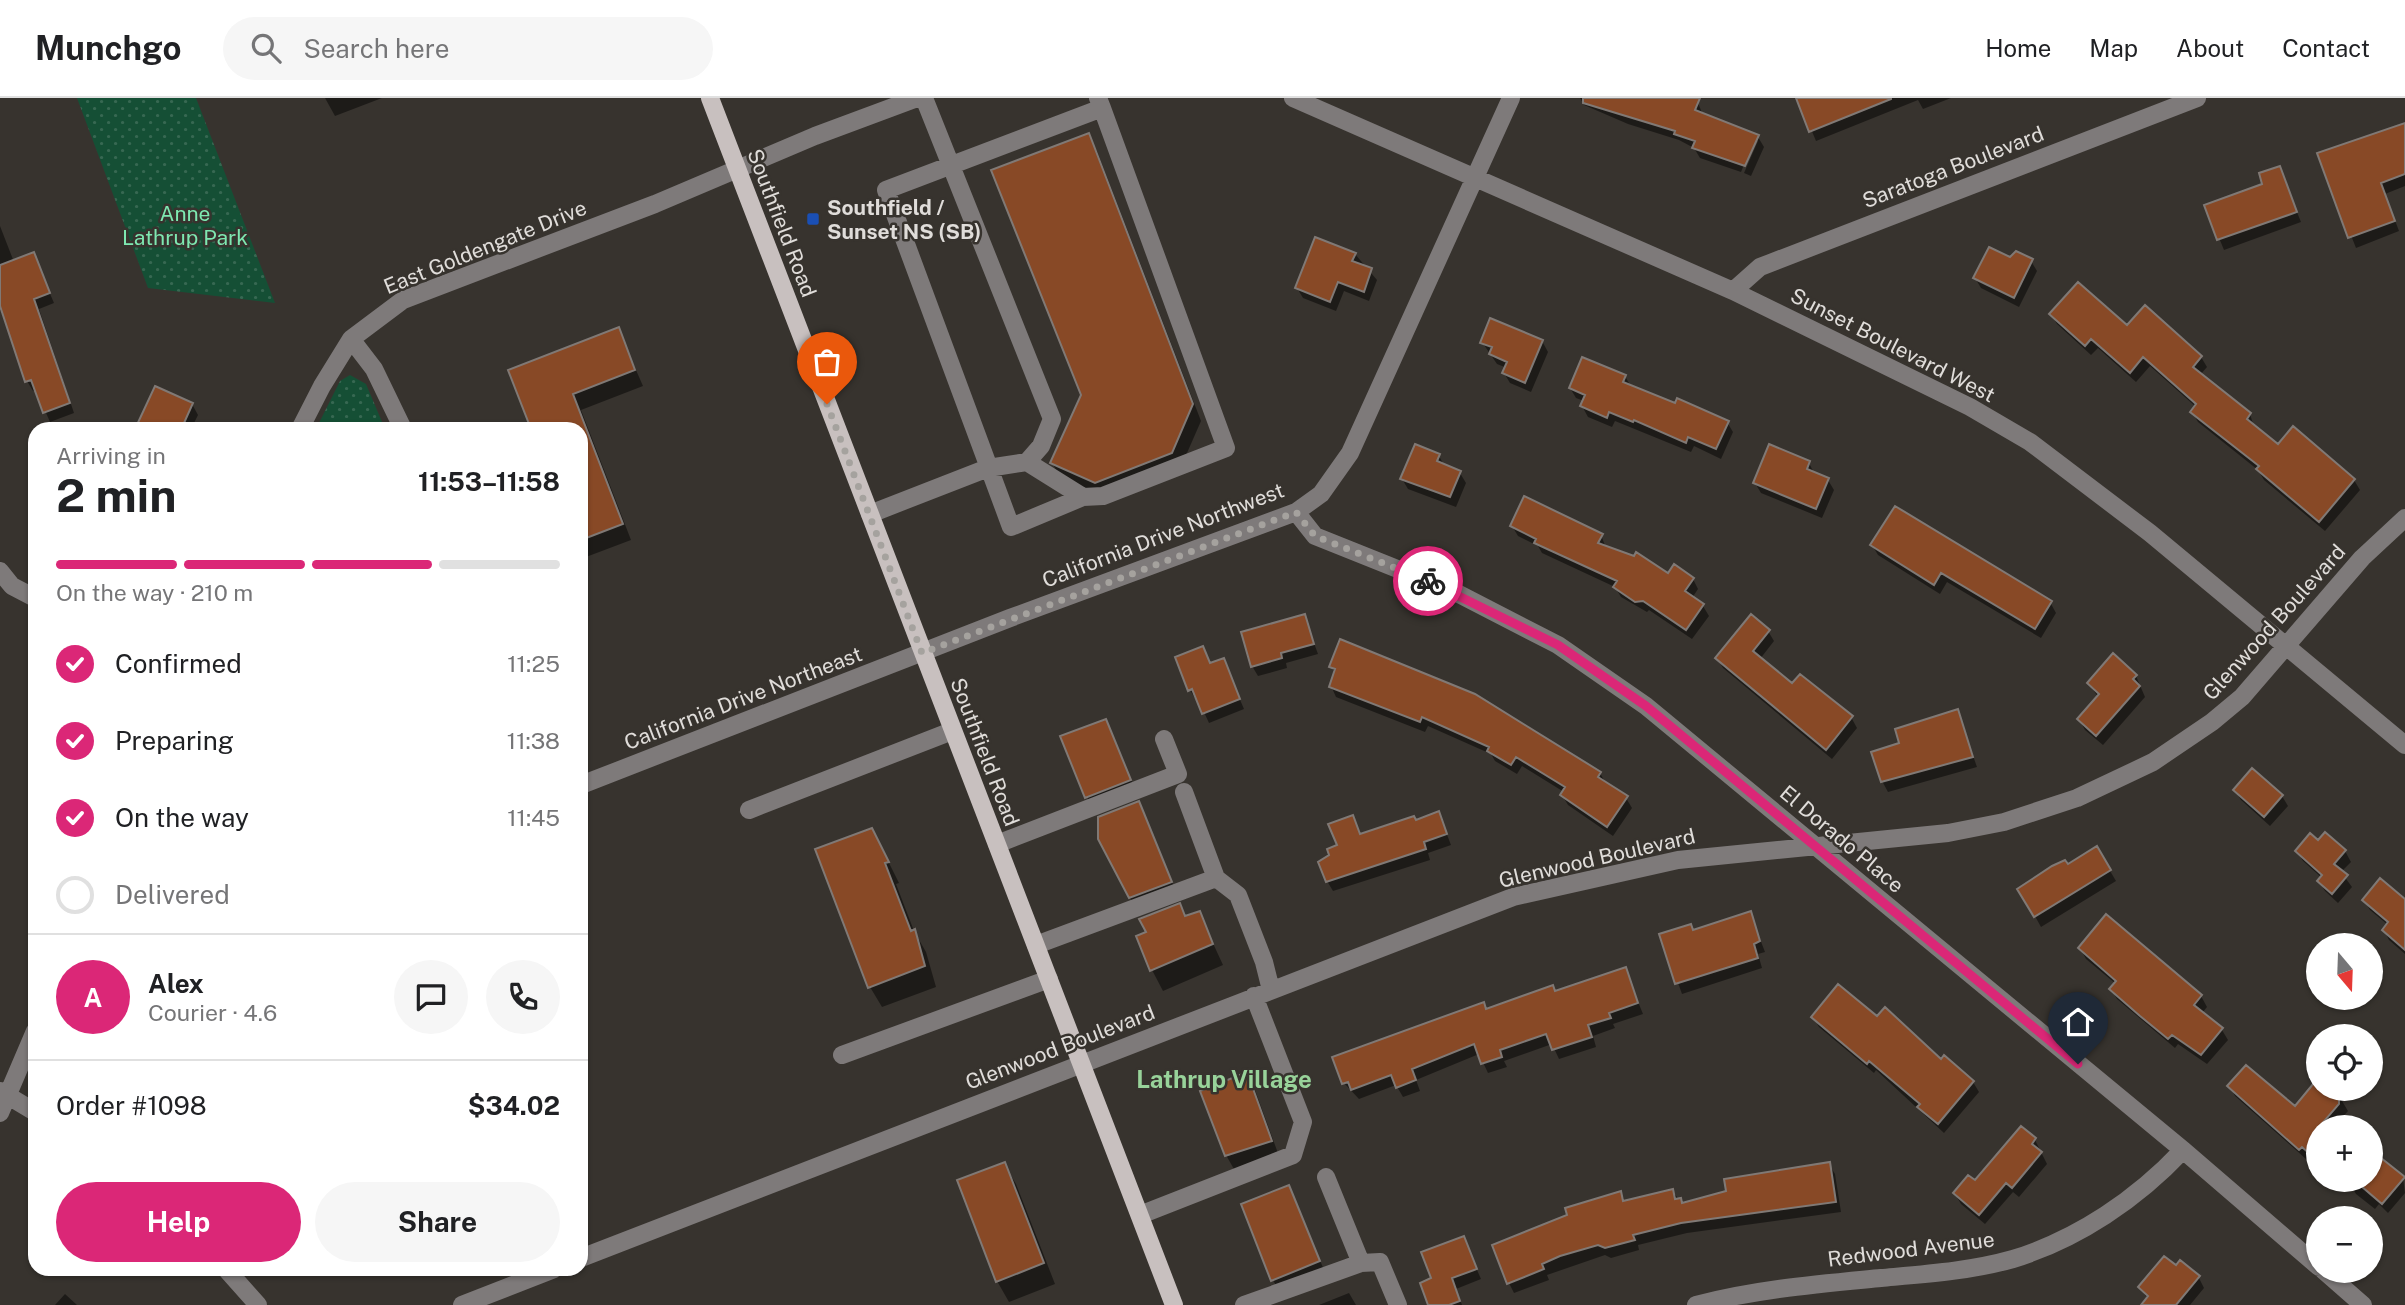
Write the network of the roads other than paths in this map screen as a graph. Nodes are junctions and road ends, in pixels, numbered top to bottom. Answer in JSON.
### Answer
{"nodes":[{"id":1,"x":710,"y":98,"type":"edge"},
{"id":2,"x":917,"y":98,"type":"edge"},
{"id":3,"x":925,"y":98,"type":"edge"},
{"id":4,"x":1293,"y":98,"type":"edge"},
{"id":5,"x":1511,"y":98,"type":"edge"},
{"id":6,"x":2197,"y":98,"type":"edge"},
{"id":7,"x":1100,"y":103,"type":"edge"},
{"id":8,"x":951,"y":166,"type":"junction"},
{"id":9,"x":738,"y":171,"type":"junction"},
{"id":10,"x":1474,"y":177,"type":"junction"},
{"id":11,"x":1733,"y":291,"type":"junction"},
{"id":12,"x":351,"y":339,"type":"junction"},
{"id":13,"x":303,"y":422,"type":"edge"},
{"id":14,"x":400,"y":422,"type":"edge"},
{"id":15,"x":1027,"y":462,"type":"junction"},
{"id":16,"x":988,"y":468,"type":"junction"},
{"id":17,"x":1083,"y":497,"type":"junction"},
{"id":18,"x":1296,"y":512,"type":"junction"},
{"id":19,"x":870,"y":514,"type":"junction"},
{"id":20,"x":2405,"y":518,"type":"edge"},
{"id":21,"x":0,"y":571,"type":"edge"},
{"id":22,"x":28,"y":594,"type":"edge"},
{"id":23,"x":2288,"y":645,"type":"junction"},
{"id":24,"x":922,"y":653,"type":"junction"},
{"id":25,"x":953,"y":731,"type":"junction"},
{"id":26,"x":1164,"y":739,"type":"dead end"},
{"id":27,"x":2405,"y":745,"type":"edge"},
{"id":28,"x":588,"y":782,"type":"edge"},
{"id":29,"x":1184,"y":792,"type":"dead end"},
{"id":30,"x":749,"y":810,"type":"dead end"},
{"id":31,"x":997,"y":844,"type":"junction"},
{"id":32,"x":1815,"y":846,"type":"junction"},
{"id":33,"x":1216,"y":878,"type":"junction"},
{"id":34,"x":1036,"y":945,"type":"junction"},
{"id":35,"x":1049,"y":979,"type":"junction"},
{"id":36,"x":1262,"y":993,"type":"junction"},
{"id":37,"x":28,"y":1045,"type":"edge"},
{"id":38,"x":842,"y":1055,"type":"dead end"},
{"id":39,"x":1082,"y":1063,"type":"junction"},
{"id":40,"x":4,"y":1093,"type":"edge"},
{"id":41,"x":28,"y":1108,"type":"edge"},
{"id":42,"x":0,"y":1113,"type":"edge"},
{"id":43,"x":2183,"y":1150,"type":"junction"},
{"id":44,"x":1326,"y":1177,"type":"dead end"},
{"id":45,"x":1140,"y":1215,"type":"junction"},
{"id":46,"x":588,"y":1255,"type":"edge"},
{"id":47,"x":2306,"y":1256,"type":"edge"},
{"id":48,"x":1361,"y":1263,"type":"junction"},
{"id":49,"x":232,"y":1276,"type":"edge"},
{"id":50,"x":536,"y":1276,"type":"edge"},
{"id":51,"x":2338,"y":1283,"type":"edge"},
{"id":52,"x":258,"y":1305,"type":"edge"},
{"id":53,"x":462,"y":1305,"type":"edge"},
{"id":54,"x":1174,"y":1305,"type":"edge"},
{"id":55,"x":1244,"y":1305,"type":"edge"},
{"id":56,"x":1398,"y":1305,"type":"edge"},
{"id":57,"x":1696,"y":1305,"type":"edge"},
{"id":58,"x":2363,"y":1305,"type":"edge"}],
"edges":[{"from":1,"to":9,"type":"main road","name":"Southfield Road"},
{"from":2,"to":9,"type":"street","name":"East Goldengate Drive"},
{"from":3,"to":8,"type":"street"},
{"from":4,"to":10,"type":"street","name":"Sunset Boulevard West"},
{"from":5,"to":10,"type":"street","name":"California Drive Northwest"},
{"from":6,"to":11,"type":"street","name":"Saratoga Boulevard"},
{"from":7,"to":8,"type":"street"},
{"from":7,"to":17,"type":"street"},
{"from":8,"to":15,"type":"street"},
{"from":8,"to":16,"type":"street"},
{"from":9,"to":12,"type":"street","name":"East Goldengate Drive"},
{"from":9,"to":19,"type":"main road","name":"Southfield Road"},
{"from":10,"to":11,"type":"street","name":"Sunset Boulevard West"},
{"from":10,"to":18,"type":"street","name":"California Drive Northwest"},
{"from":11,"to":23,"type":"street","name":"Sunset Boulevard West"},
{"from":12,"to":13,"type":"street","name":"East Goldengate Drive"},
{"from":12,"to":14,"type":"street"},
{"from":15,"to":16,"type":"street"},
{"from":15,"to":17,"type":"street"},
{"from":16,"to":17,"type":"street"},
{"from":16,"to":19,"type":"street"},
{"from":18,"to":24,"type":"street","name":"California Drive Northwest"},
{"from":18,"to":32,"type":"street","name":"El Dorado Place"},
{"from":19,"to":24,"type":"main road","name":"Southfield Road"},
{"from":20,"to":23,"type":"street","name":"Glenwood Boulevard"},
{"from":21,"to":22,"type":"street"},
{"from":23,"to":27,"type":"street","name":"Sunset Boulevard West"},
{"from":23,"to":32,"type":"street","name":"Glenwood Boulevard"},
{"from":24,"to":25,"type":"main road","name":"Southfield Road"},
{"from":24,"to":28,"type":"street","name":"California Drive Northeast"},
{"from":25,"to":30,"type":"street"},
{"from":25,"to":31,"type":"main road","name":"Southfield Road"},
{"from":26,"to":31,"type":"street"},
{"from":29,"to":33,"type":"street"},
{"from":31,"to":34,"type":"main road","name":"Southfield Road"},
{"from":32,"to":36,"type":"street","name":"Glenwood Boulevard"},
{"from":32,"to":43,"type":"street","name":"El Dorado Place"},
{"from":33,"to":34,"type":"street"},
{"from":33,"to":36,"type":"street"},
{"from":34,"to":35,"type":"main road","name":"Southfield Road"},
{"from":35,"to":38,"type":"street"},
{"from":35,"to":39,"type":"main road","name":"Southfield Road"},
{"from":36,"to":39,"type":"street","name":"Glenwood Boulevard"},
{"from":36,"to":45,"type":"street"},
{"from":37,"to":40,"type":"street"},
{"from":39,"to":45,"type":"main road","name":"Southfield Road"},
{"from":39,"to":46,"type":"street","name":"Glenwood Boulevard"},
{"from":40,"to":41,"type":"street"},
{"from":40,"to":42,"type":"street"},
{"from":43,"to":47,"type":"street","name":"El Dorado Place"},
{"from":43,"to":57,"type":"street","name":"Redwood Avenue"},
{"from":44,"to":48,"type":"street"},
{"from":45,"to":54,"type":"main road","name":"Southfield Road"},
{"from":48,"to":55,"type":"street"},
{"from":48,"to":56,"type":"street"},
{"from":49,"to":52,"type":"street"},
{"from":50,"to":53,"type":"street"},
{"from":51,"to":58,"type":"street"}]}
